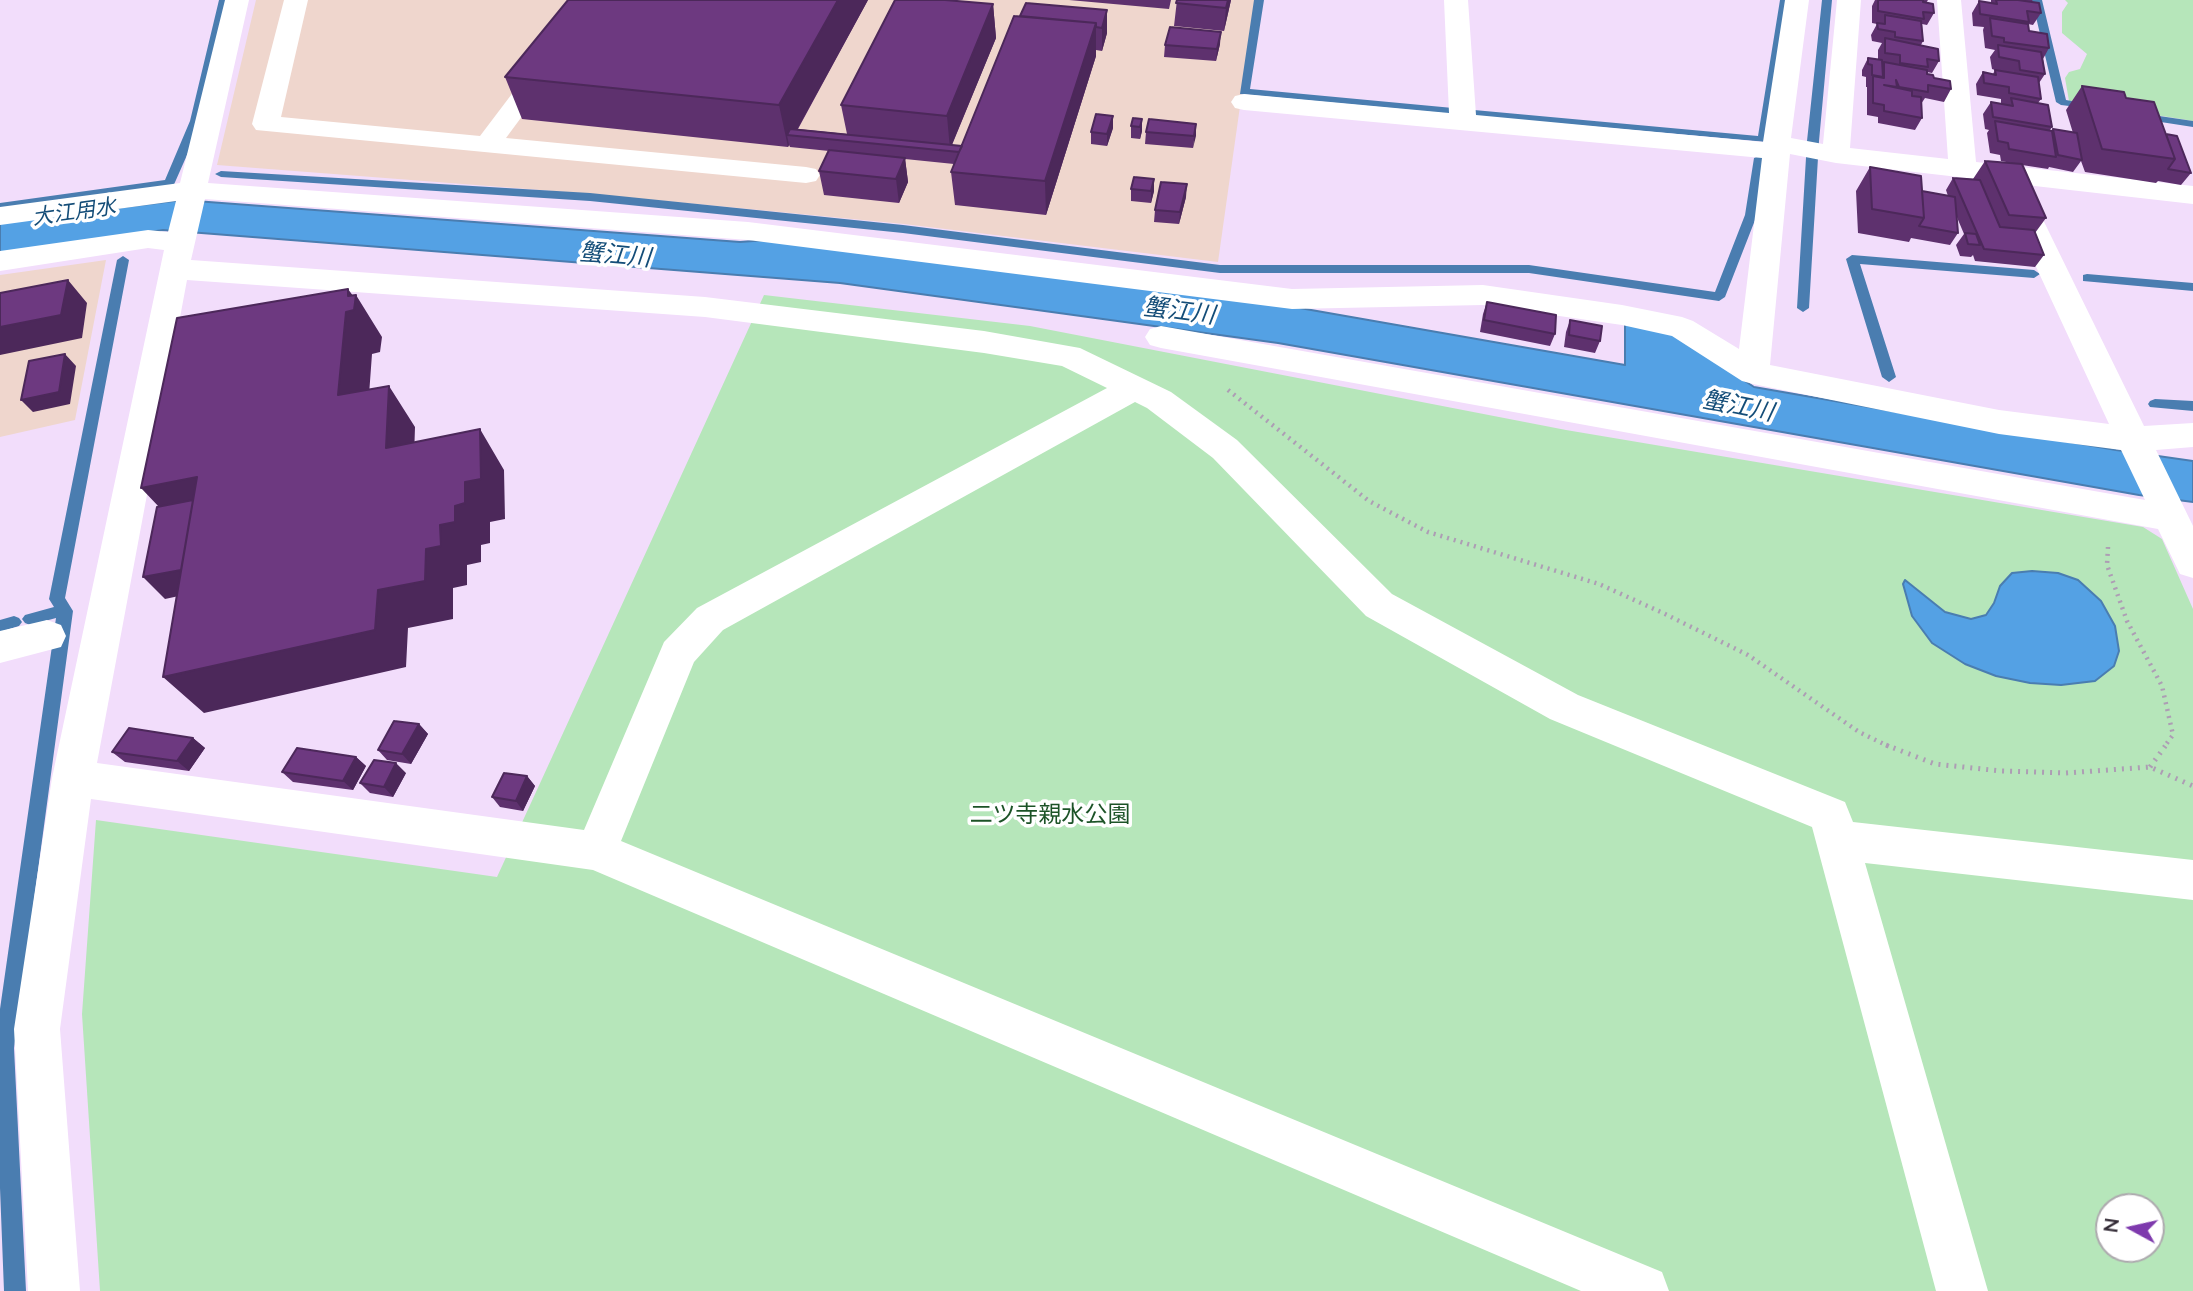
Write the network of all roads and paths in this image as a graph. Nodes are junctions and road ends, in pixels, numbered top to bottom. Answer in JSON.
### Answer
{"nodes":[{"id":1,"x":237,"y":0,"type":"edge"},
{"id":2,"x":296,"y":0,"type":"edge"},
{"id":3,"x":596,"y":0,"type":"edge"},
{"id":4,"x":1456,"y":0,"type":"edge"},
{"id":5,"x":1797,"y":0,"type":"edge"},
{"id":6,"x":1849,"y":0,"type":"edge"},
{"id":7,"x":1949,"y":0,"type":"edge"},
{"id":8,"x":1244,"y":102,"type":"dead end"},
{"id":9,"x":1462,"y":122,"type":"junction"},
{"id":10,"x":487,"y":145,"type":"junction"},
{"id":11,"x":1781,"y":147,"type":"junction"},
{"id":12,"x":1832,"y":154,"type":"junction"},
{"id":13,"x":1963,"y":170,"type":"junction"},
{"id":14,"x":806,"y":175,"type":"dead end"},
{"id":15,"x":2008,"y":175,"type":"junction"},
{"id":16,"x":193,"y":190,"type":"junction"},
{"id":17,"x":2193,"y":195,"type":"edge"},
{"id":18,"x":0,"y":216,"type":"edge"},
{"id":19,"x":179,"y":249,"type":"junction"},
{"id":20,"x":0,"y":261,"type":"edge"},
{"id":21,"x":1161,"y":337,"type":"dead end"},
{"id":22,"x":1753,"y":373,"type":"junction"},
{"id":23,"x":1135,"y":388,"type":"junction"},
{"id":24,"x":1226,"y":389,"type":"dead end"},
{"id":25,"x":2193,"y":435,"type":"edge"},
{"id":26,"x":2133,"y":439,"type":"junction"},
{"id":27,"x":2114,"y":508,"type":"junction"},
{"id":28,"x":2171,"y":518,"type":"junction"},
{"id":29,"x":2193,"y":564,"type":"edge"},
{"id":30,"x":47,"y":636,"type":"dead end"},
{"id":31,"x":0,"y":647,"type":"edge"},
{"id":32,"x":2150,"y":767,"type":"junction"},
{"id":33,"x":73,"y":778,"type":"junction"},
{"id":34,"x":2193,"y":786,"type":"edge"},
{"id":35,"x":1837,"y":840,"type":"junction"},
{"id":36,"x":596,"y":851,"type":"junction"},
{"id":37,"x":2193,"y":880,"type":"edge"},
{"id":38,"x":54,"y":1291,"type":"edge"},
{"id":39,"x":1643,"y":1291,"type":"edge"},
{"id":40,"x":1962,"y":1291,"type":"edge"}],
"edges":[{"from":1,"to":16,"type":"street"},
{"from":2,"to":10,"type":"street"},
{"from":3,"to":10,"type":"street"},
{"from":4,"to":9,"type":"street"},
{"from":5,"to":11,"type":"street"},
{"from":6,"to":12,"type":"street"},
{"from":7,"to":13,"type":"street"},
{"from":8,"to":9,"type":"street"},
{"from":9,"to":11,"type":"street"},
{"from":10,"to":14,"type":"street"},
{"from":11,"to":12,"type":"street"},
{"from":11,"to":22,"type":"street"},
{"from":12,"to":13,"type":"street"},
{"from":13,"to":15,"type":"street"},
{"from":15,"to":17,"type":"street"},
{"from":15,"to":26,"type":"street"},
{"from":16,"to":18,"type":"street"},
{"from":16,"to":19,"type":"street"},
{"from":16,"to":22,"type":"street"},
{"from":19,"to":20,"type":"street"},
{"from":19,"to":23,"type":"street"},
{"from":19,"to":33,"type":"street"},
{"from":21,"to":27,"type":"street"},
{"from":22,"to":26,"type":"street"},
{"from":23,"to":35,"type":"street"},
{"from":23,"to":36,"type":"street"},
{"from":24,"to":32,"type":"path"},
{"from":25,"to":26,"type":"street"},
{"from":26,"to":28,"type":"street"},
{"from":27,"to":28,"type":"street"},
{"from":27,"to":32,"type":"path"},
{"from":28,"to":29,"type":"street"},
{"from":30,"to":31,"type":"street"},
{"from":32,"to":34,"type":"path"},
{"from":33,"to":36,"type":"street"},
{"from":33,"to":38,"type":"street"},
{"from":35,"to":37,"type":"street"},
{"from":35,"to":40,"type":"street"},
{"from":36,"to":39,"type":"street"}]}
